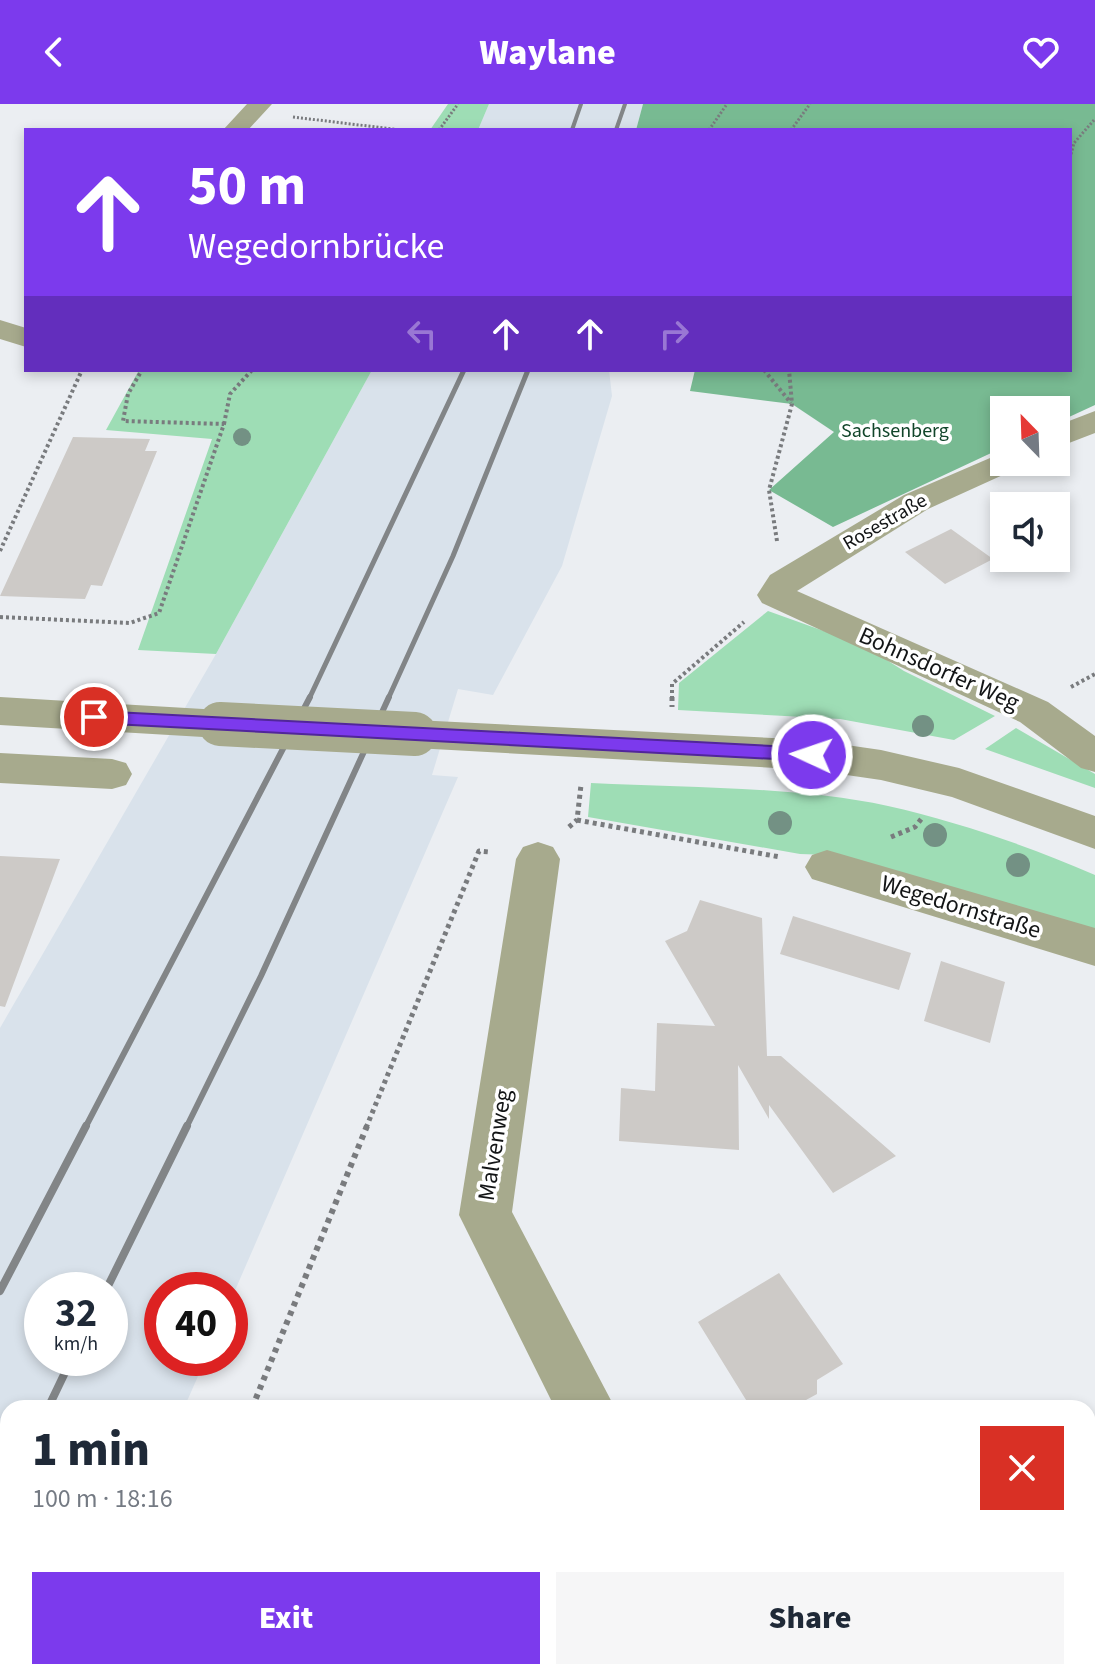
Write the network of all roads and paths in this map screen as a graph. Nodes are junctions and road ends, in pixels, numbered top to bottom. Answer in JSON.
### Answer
{"nodes":[{"id":1,"x":458,"y":104,"type":"edge"},
{"id":2,"x":727,"y":104,"type":"edge"},
{"id":3,"x":810,"y":104,"type":"edge"},
{"id":4,"x":256,"y":108,"type":"edge"},
{"id":5,"x":1095,"y":119,"type":"edge"},
{"id":6,"x":714,"y":122,"type":"junction"},
{"id":7,"x":237,"y":128,"type":"edge"},
{"id":8,"x":388,"y":128,"type":"edge"},
{"id":9,"x":440,"y":128,"type":"edge"},
{"id":10,"x":710,"y":128,"type":"edge"},
{"id":11,"x":718,"y":128,"type":"edge"},
{"id":12,"x":792,"y":128,"type":"edge"},
{"id":13,"x":1072,"y":150,"type":"edge"},
{"id":14,"x":0,"y":329,"type":"edge"},
{"id":15,"x":24,"y":337,"type":"edge"},
{"id":16,"x":81,"y":372,"type":"edge"},
{"id":17,"x":141,"y":372,"type":"edge"},
{"id":18,"x":250,"y":372,"type":"edge"},
{"id":19,"x":766,"y":372,"type":"edge"},
{"id":20,"x":789,"y":372,"type":"edge"},
{"id":21,"x":792,"y":404,"type":"junction"},
{"id":22,"x":1095,"y":421,"type":"edge"},
{"id":23,"x":224,"y":424,"type":"junction"},
{"id":24,"x":1070,"y":432,"type":"edge"},
{"id":25,"x":990,"y":468,"type":"edge"},
{"id":26,"x":0,"y":551,"type":"edge"},
{"id":27,"x":779,"y":589,"type":"junction"},
{"id":28,"x":0,"y":617,"type":"edge"},
{"id":29,"x":672,"y":697,"type":"dead end"},
{"id":30,"x":0,"y":711,"type":"edge"},
{"id":31,"x":1095,"y":757,"type":"edge"},
{"id":32,"x":0,"y":768,"type":"edge"},
{"id":33,"x":112,"y":774,"type":"dead end"},
{"id":34,"x":580,"y":792,"type":"dead end"},
{"id":35,"x":577,"y":820,"type":"junction"},
{"id":36,"x":1095,"y":833,"type":"edge"},
{"id":37,"x":538,"y":859,"type":"junction"},
{"id":38,"x":827,"y":867,"type":"joint"},
{"id":39,"x":1095,"y":947,"type":"edge"},
{"id":40,"x":255,"y":1400,"type":"edge"},
{"id":41,"x":582,"y":1400,"type":"edge"}],
"edges":[{"from":1,"to":9,"type":"path"},
{"from":2,"to":6,"type":"path"},
{"from":3,"to":12,"type":"path"},
{"from":4,"to":7,"type":"street"},
{"from":4,"to":8,"type":"path"},
{"from":5,"to":13,"type":"path"},
{"from":6,"to":10,"type":"path"},
{"from":6,"to":11,"type":"path"},
{"from":14,"to":15,"type":"street"},
{"from":16,"to":26,"type":"path"},
{"from":17,"to":23,"type":"path"},
{"from":18,"to":23,"type":"path"},
{"from":19,"to":21,"type":"path"},
{"from":20,"to":21,"type":"path"},
{"from":21,"to":27,"type":"path"},
{"from":22,"to":24,"type":"street"},
{"from":23,"to":28,"type":"path"},
{"from":25,"to":27,"type":"street","name":"Rosestraße"},
{"from":27,"to":29,"type":"path"},
{"from":27,"to":31,"type":"street","name":"Bohnsdorfer Weg"},
{"from":30,"to":36,"type":"street","bridge":true},
{"from":32,"to":33,"type":"street"},
{"from":34,"to":35,"type":"path"},
{"from":35,"to":37,"type":"path"},
{"from":35,"to":38,"type":"path"},
{"from":37,"to":40,"type":"path"},
{"from":37,"to":41,"type":"street","name":"Malvenweg"},
{"from":38,"to":39,"type":"street","name":"Wegedornstraße"}]}
